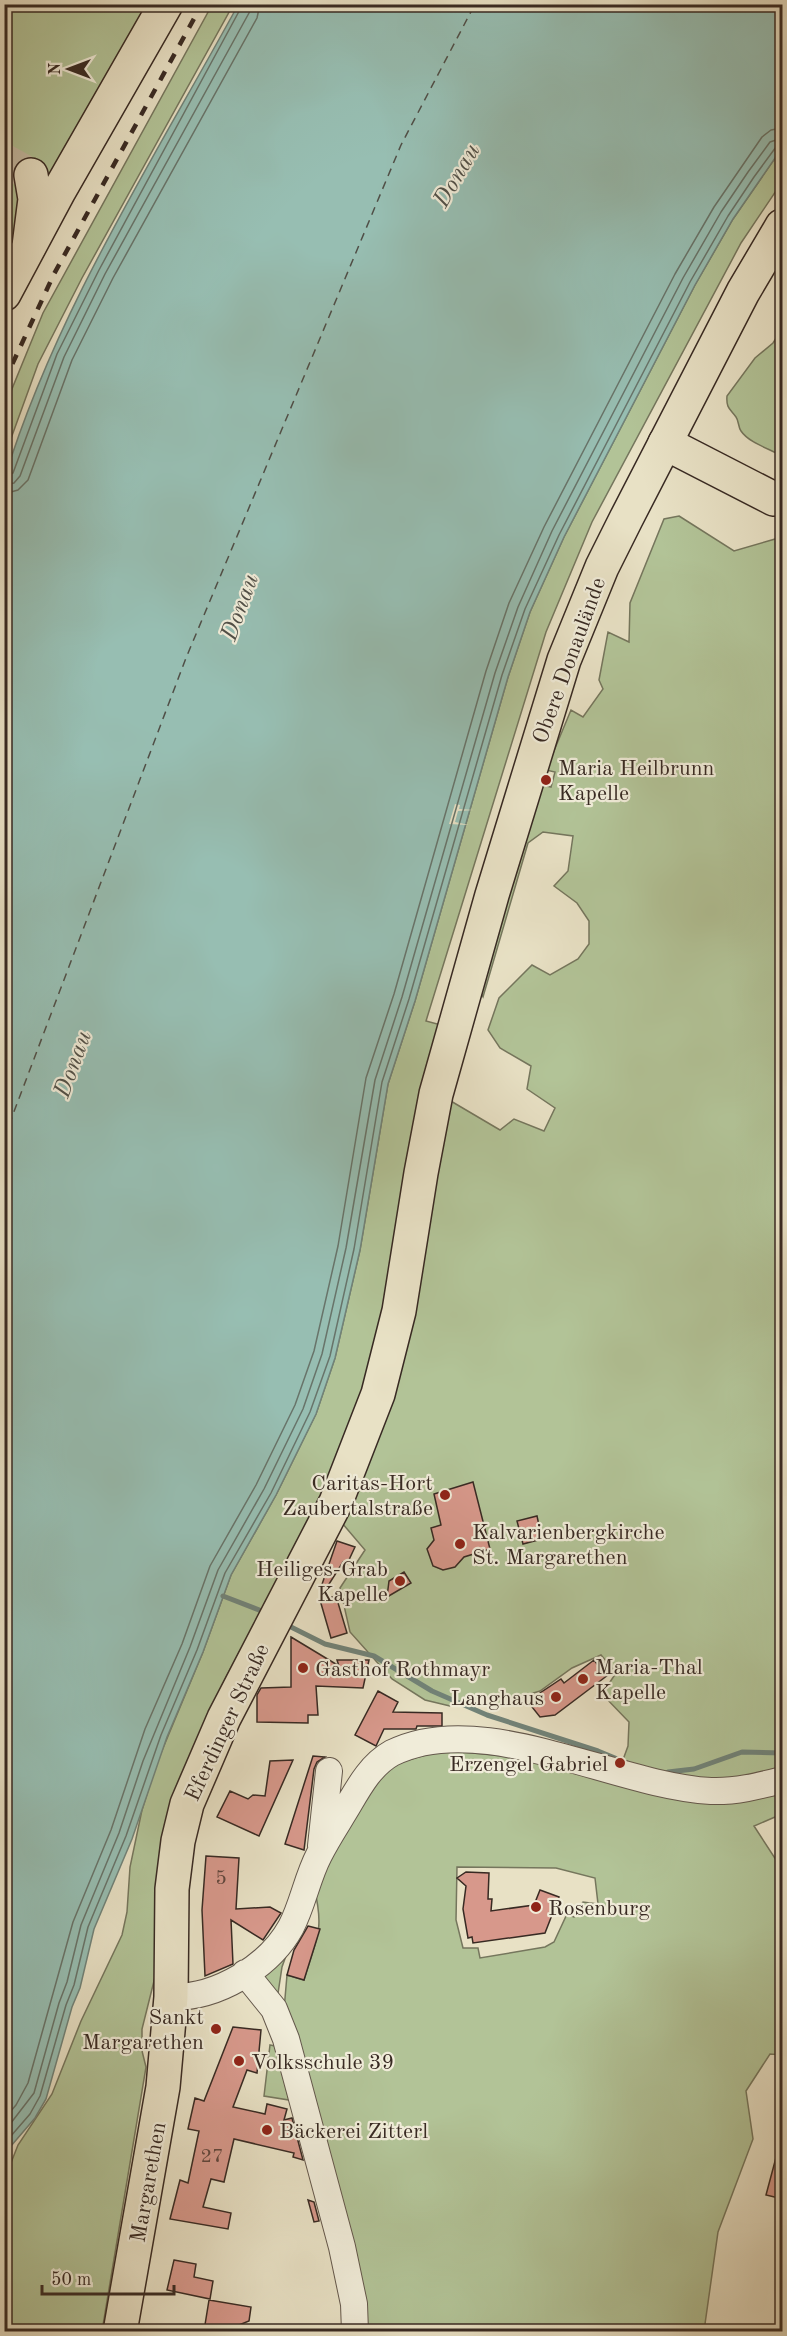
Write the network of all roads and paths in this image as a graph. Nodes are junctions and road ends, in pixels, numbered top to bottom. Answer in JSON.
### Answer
{"nodes":[{"id":1,"x":166,"y":4,"type":"edge"},
{"id":2,"x":59,"y":191,"type":"junction"},
{"id":3,"x":783,"y":226,"type":"edge"},
{"id":4,"x":29,"y":246,"type":"junction"},
{"id":5,"x":4,"y":294,"type":"edge"},
{"id":6,"x":665,"y":443,"type":"junction"},
{"id":7,"x":774,"y":499,"type":"dead end"},
{"id":8,"x":417,"y":1196,"type":"joint"},
{"id":9,"x":329,"y":1770,"type":"dead end"},
{"id":10,"x":783,"y":1780,"type":"edge"},
{"id":11,"x":322,"y":1849,"type":"junction"},
{"id":12,"x":245,"y":1973,"type":"junction"},
{"id":13,"x":171,"y":1997,"type":"junction"},
{"id":14,"x":166,"y":2068,"type":"joint"},
{"id":15,"x":120,"y":2331,"type":"edge"},
{"id":16,"x":355,"y":2331,"type":"edge"}],
"edges":[{"from":1,"to":2,"type":"main road"},
{"from":2,"to":4,"type":"main road"},
{"from":2,"to":4,"type":"main road"},
{"from":3,"to":6,"type":"main road","name":"Obere Donaulände"},
{"from":4,"to":5,"type":"main road"},
{"from":6,"to":7,"type":"main road"},
{"from":6,"to":8,"type":"main road","name":"Obere Donaulände"},
{"from":8,"to":13,"type":"main road","name":"Eferdinger Straße"},
{"from":9,"to":11,"type":"street"},
{"from":10,"to":11,"type":"street"},
{"from":11,"to":12,"type":"street"},
{"from":12,"to":13,"type":"street"},
{"from":12,"to":16,"type":"street"},
{"from":13,"to":14,"type":"main road","name":"Eferdinger Straße"},
{"from":14,"to":15,"type":"main road","name":"Margarethen"}]}
